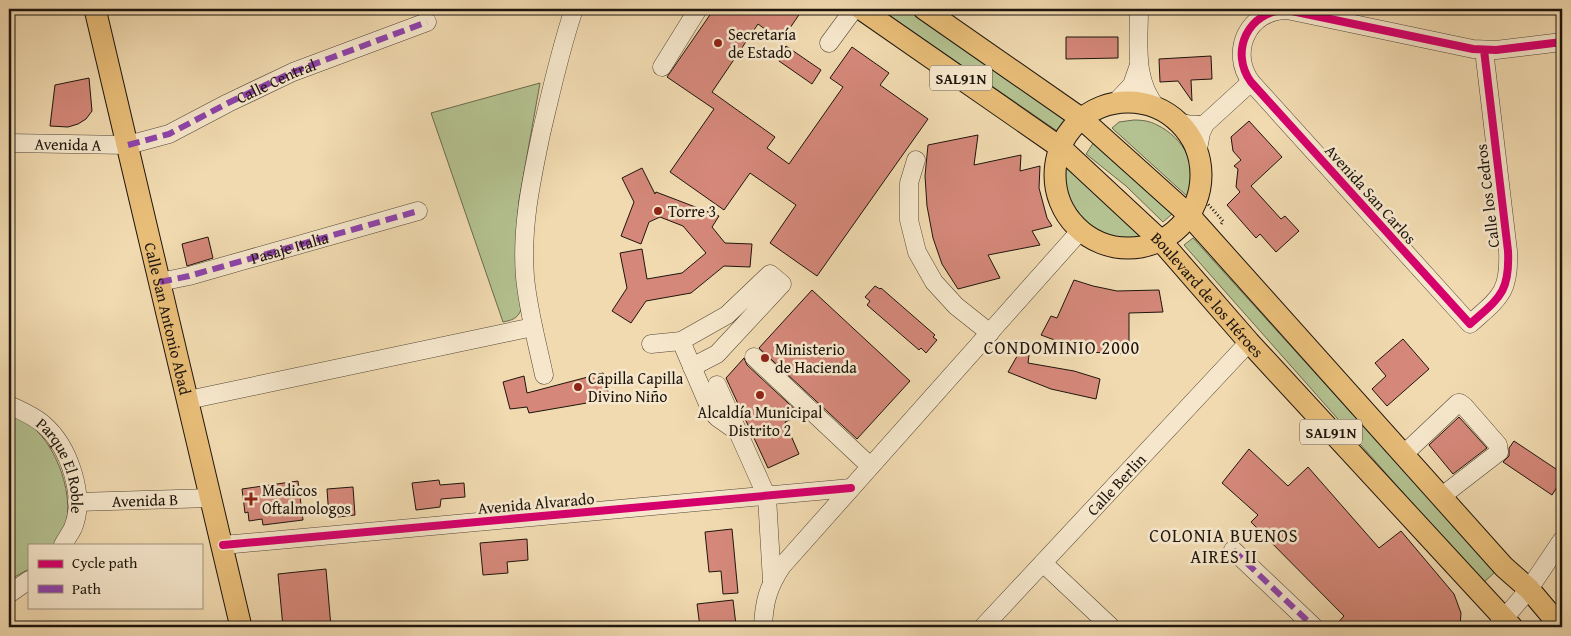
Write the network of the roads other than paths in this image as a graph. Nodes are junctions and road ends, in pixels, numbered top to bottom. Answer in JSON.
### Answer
{"nodes":[{"id":1,"x":95,"y":9,"type":"edge"},
{"id":2,"x":574,"y":9,"type":"edge"},
{"id":3,"x":698,"y":9,"type":"edge"},
{"id":4,"x":854,"y":9,"type":"edge"},
{"id":5,"x":861,"y":9,"type":"edge"},
{"id":6,"x":924,"y":9,"type":"edge"},
{"id":7,"x":1139,"y":9,"type":"edge"},
{"id":8,"x":427,"y":22,"type":"dead end"},
{"id":9,"x":1562,"y":42,"type":"edge"},
{"id":10,"x":829,"y":43,"type":"dead end"},
{"id":11,"x":1484,"y":50,"type":"junction"},
{"id":12,"x":1139,"y":62,"type":"junction"},
{"id":13,"x":662,"y":67,"type":"dead end"},
{"id":14,"x":1251,"y":82,"type":"junction"},
{"id":15,"x":1115,"y":103,"type":"junction"},
{"id":16,"x":1157,"y":108,"type":"junction"},
{"id":17,"x":1082,"y":119,"type":"junction"},
{"id":18,"x":1177,"y":121,"type":"junction"},
{"id":19,"x":1205,"y":124,"type":"junction"},
{"id":20,"x":9,"y":143,"type":"edge"},
{"id":21,"x":128,"y":145,"type":"junction"},
{"id":22,"x":1061,"y":148,"type":"junction"},
{"id":23,"x":1197,"y":154,"type":"junction"},
{"id":24,"x":916,"y":160,"type":"dead end"},
{"id":25,"x":418,"y":211,"type":"dead end"},
{"id":26,"x":1189,"y":215,"type":"junction"},
{"id":27,"x":1081,"y":230,"type":"junction"},
{"id":28,"x":1161,"y":241,"type":"junction"},
{"id":29,"x":160,"y":282,"type":"junction"},
{"id":30,"x":1470,"y":324,"type":"joint"},
{"id":31,"x":534,"y":327,"type":"junction"},
{"id":32,"x":990,"y":333,"type":"junction"},
{"id":33,"x":681,"y":341,"type":"junction"},
{"id":34,"x":1249,"y":342,"type":"junction"},
{"id":35,"x":651,"y":344,"type":"dead end"},
{"id":36,"x":754,"y":357,"type":"dead end"},
{"id":37,"x":692,"y":367,"type":"junction"},
{"id":38,"x":544,"y":374,"type":"dead end"},
{"id":39,"x":717,"y":385,"type":"dead end"},
{"id":40,"x":188,"y":400,"type":"junction"},
{"id":41,"x":9,"y":405,"type":"edge"},
{"id":42,"x":738,"y":433,"type":"junction"},
{"id":43,"x":1404,"y":454,"type":"junction"},
{"id":44,"x":870,"y":466,"type":"junction"},
{"id":45,"x":852,"y":488,"type":"junction"},
{"id":46,"x":1442,"y":496,"type":"junction"},
{"id":47,"x":767,"y":497,"type":"junction"},
{"id":48,"x":211,"y":498,"type":"junction"},
{"id":49,"x":77,"y":502,"type":"junction"},
{"id":50,"x":1562,"y":540,"type":"edge"},
{"id":51,"x":64,"y":544,"type":"edge"},
{"id":52,"x":223,"y":544,"type":"junction"},
{"id":53,"x":1233,"y":550,"type":"dead end"},
{"id":54,"x":1043,"y":563,"type":"junction"},
{"id":55,"x":28,"y":581,"type":"edge"},
{"id":56,"x":772,"y":581,"type":"junction"},
{"id":57,"x":1529,"y":589,"type":"junction"},
{"id":58,"x":9,"y":594,"type":"edge"},
{"id":59,"x":1505,"y":625,"type":"edge"},
{"id":60,"x":241,"y":627,"type":"edge"},
{"id":61,"x":764,"y":627,"type":"edge"},
{"id":62,"x":982,"y":627,"type":"edge"},
{"id":63,"x":1111,"y":627,"type":"edge"},
{"id":64,"x":1314,"y":627,"type":"edge"},
{"id":65,"x":1561,"y":627,"type":"edge"}],
"edges":[{"from":1,"to":21,"type":"main road","name":"Calle San Antonio Abad"},
{"from":2,"to":31,"type":"street"},
{"from":3,"to":13,"type":"street"},
{"from":4,"to":10,"type":"street"},
{"from":5,"to":22,"type":"main road","name":"Boulevard de los Héroes","number":"SAL91N"},
{"from":6,"to":17,"type":"main road","number":"SAL91N"},
{"from":7,"to":12,"type":"street"},
{"from":8,"to":21,"type":"street","name":"Calle Central"},
{"from":9,"to":11,"type":"street"},
{"from":11,"to":14,"type":"street"},
{"from":11,"to":30,"type":"street","name":"Calle los Cedros"},
{"from":12,"to":15,"type":"street"},
{"from":12,"to":16,"type":"street"},
{"from":14,"to":19,"type":"street"},
{"from":14,"to":30,"type":"street","name":"Avenida San Carlos"},
{"from":15,"to":16,"type":"main road"},
{"from":15,"to":17,"type":"main road"},
{"from":16,"to":18,"type":"main road"},
{"from":17,"to":22,"type":"main road"},
{"from":17,"to":26,"type":"main road","number":"SAL91N"},
{"from":18,"to":19,"type":"street"},
{"from":18,"to":23,"type":"main road"},
{"from":19,"to":23,"type":"street"},
{"from":20,"to":21,"type":"street","name":"Avenida A"},
{"from":21,"to":29,"type":"main road","name":"Calle San Antonio Abad"},
{"from":22,"to":27,"type":"main road"},
{"from":22,"to":28,"type":"main road","name":"Boulevard de los Héroes","number":"SAL91N"},
{"from":23,"to":26,"type":"main road"},
{"from":24,"to":32,"type":"street"},
{"from":25,"to":29,"type":"street","name":"Pasaje Italia"},
{"from":26,"to":28,"type":"main road"},
{"from":26,"to":43,"type":"main road","number":"SAL91N"},
{"from":27,"to":28,"type":"main road"},
{"from":27,"to":32,"type":"street"},
{"from":28,"to":34,"type":"main road","name":"Boulevard de los Héroes","number":"SAL91N"},
{"from":29,"to":40,"type":"main road","name":"Calle San Antonio Abad"},
{"from":31,"to":38,"type":"street"},
{"from":31,"to":40,"type":"street"},
{"from":32,"to":44,"type":"street"},
{"from":33,"to":35,"type":"street"},
{"from":33,"to":37,"type":"street"},
{"from":33,"to":37,"type":"street"},
{"from":34,"to":54,"type":"street","name":"Calle Berlin"},
{"from":34,"to":59,"type":"main road","name":"Boulevard de los Héroes","number":"SAL91N"},
{"from":36,"to":44,"type":"street"},
{"from":37,"to":42,"type":"street"},
{"from":39,"to":42,"type":"street"},
{"from":40,"to":48,"type":"main road","name":"Calle San Antonio Abad"},
{"from":41,"to":49,"type":"street","name":"Parque El Roble"},
{"from":42,"to":47,"type":"street"},
{"from":43,"to":46,"type":"main road","number":"SAL91N"},
{"from":43,"to":46,"type":"street"},
{"from":44,"to":45,"type":"street"},
{"from":45,"to":47,"type":"street","name":"Avenida Alvarado"},
{"from":45,"to":56,"type":"street"},
{"from":46,"to":57,"type":"main road","number":"SAL91N"},
{"from":47,"to":52,"type":"street","name":"Avenida Alvarado"},
{"from":47,"to":56,"type":"street"},
{"from":48,"to":49,"type":"street","name":"Avenida B"},
{"from":48,"to":52,"type":"main road","name":"Calle San Antonio Abad"},
{"from":49,"to":51,"type":"street","name":"Parque El Roble"},
{"from":50,"to":57,"type":"street"},
{"from":52,"to":60,"type":"main road","name":"Calle San Antonio Abad"},
{"from":53,"to":64,"type":"street"},
{"from":54,"to":62,"type":"street","name":"Calle Berlin"},
{"from":54,"to":63,"type":"street"},
{"from":55,"to":58,"type":"street"},
{"from":56,"to":61,"type":"street"},
{"from":57,"to":59,"type":"street"},
{"from":57,"to":65,"type":"main road","number":"SAL91N"}]}
